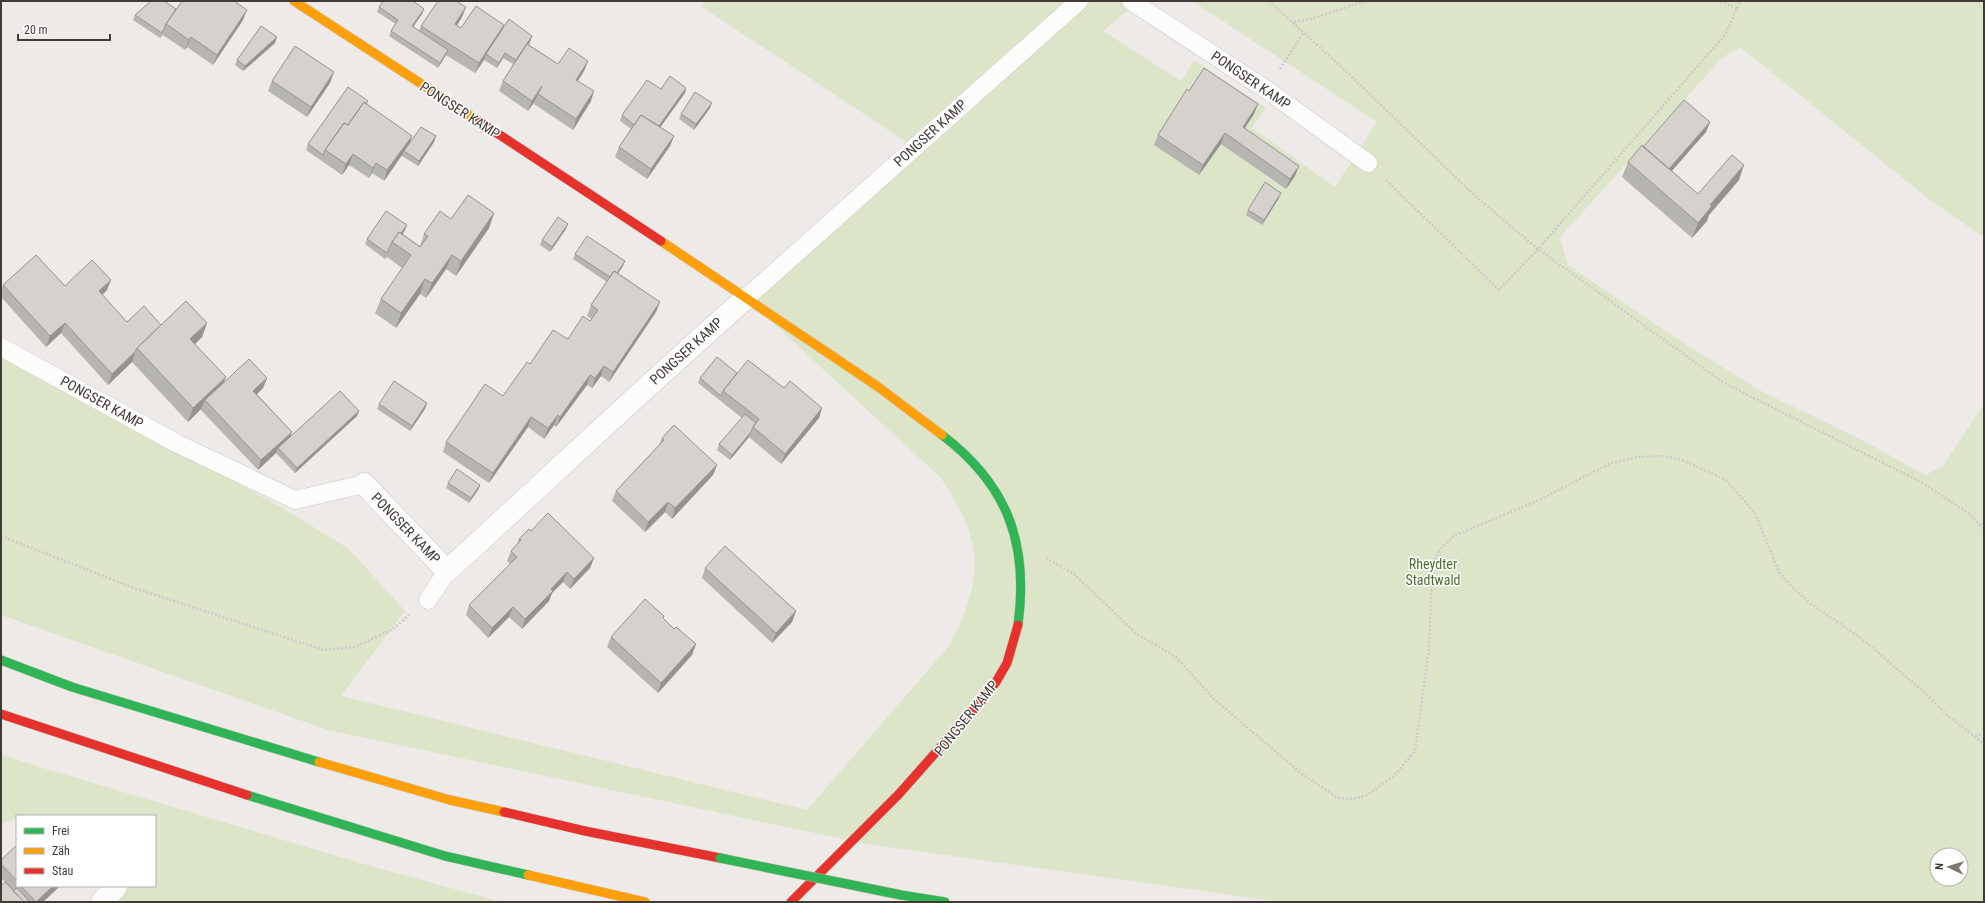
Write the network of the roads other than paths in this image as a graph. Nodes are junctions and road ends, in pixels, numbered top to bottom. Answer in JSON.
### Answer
{"nodes":[{"id":1,"x":294,"y":1,"type":"edge"},
{"id":2,"x":1079,"y":1,"type":"edge"},
{"id":3,"x":1131,"y":1,"type":"edge"},
{"id":4,"x":1368,"y":163,"type":"road end"},
{"id":5,"x":746,"y":298,"type":"junction"},
{"id":6,"x":1,"y":347,"type":"edge"},
{"id":7,"x":364,"y":484,"type":"joint"},
{"id":8,"x":447,"y":571,"type":"junction"},
{"id":9,"x":428,"y":600,"type":"road end"},
{"id":10,"x":1,"y":660,"type":"edge"},
{"id":11,"x":1,"y":714,"type":"edge"},
{"id":12,"x":645,"y":902,"type":"edge"},
{"id":13,"x":791,"y":902,"type":"edge"},
{"id":14,"x":946,"y":902,"type":"edge"}],
"edges":[{"from":1,"to":5,"type":"main road","name":"PONGSER KAMP"},
{"from":2,"to":5,"type":"lane","name":"PONGSER KAMP"},
{"from":3,"to":4,"type":"lane","name":"PONGSER KAMP"},
{"from":5,"to":8,"type":"street","name":"PONGSER KAMP"},
{"from":5,"to":13,"type":"main road","name":"PONGSER KAMP"},
{"from":6,"to":7,"type":"lane","name":"PONGSER KAMP"},
{"from":7,"to":8,"type":"street","name":"PONGSER KAMP"},
{"from":8,"to":9,"type":"lane"},
{"from":10,"to":14,"type":"main road","bridge":true},
{"from":11,"to":12,"type":"main road"}]}
